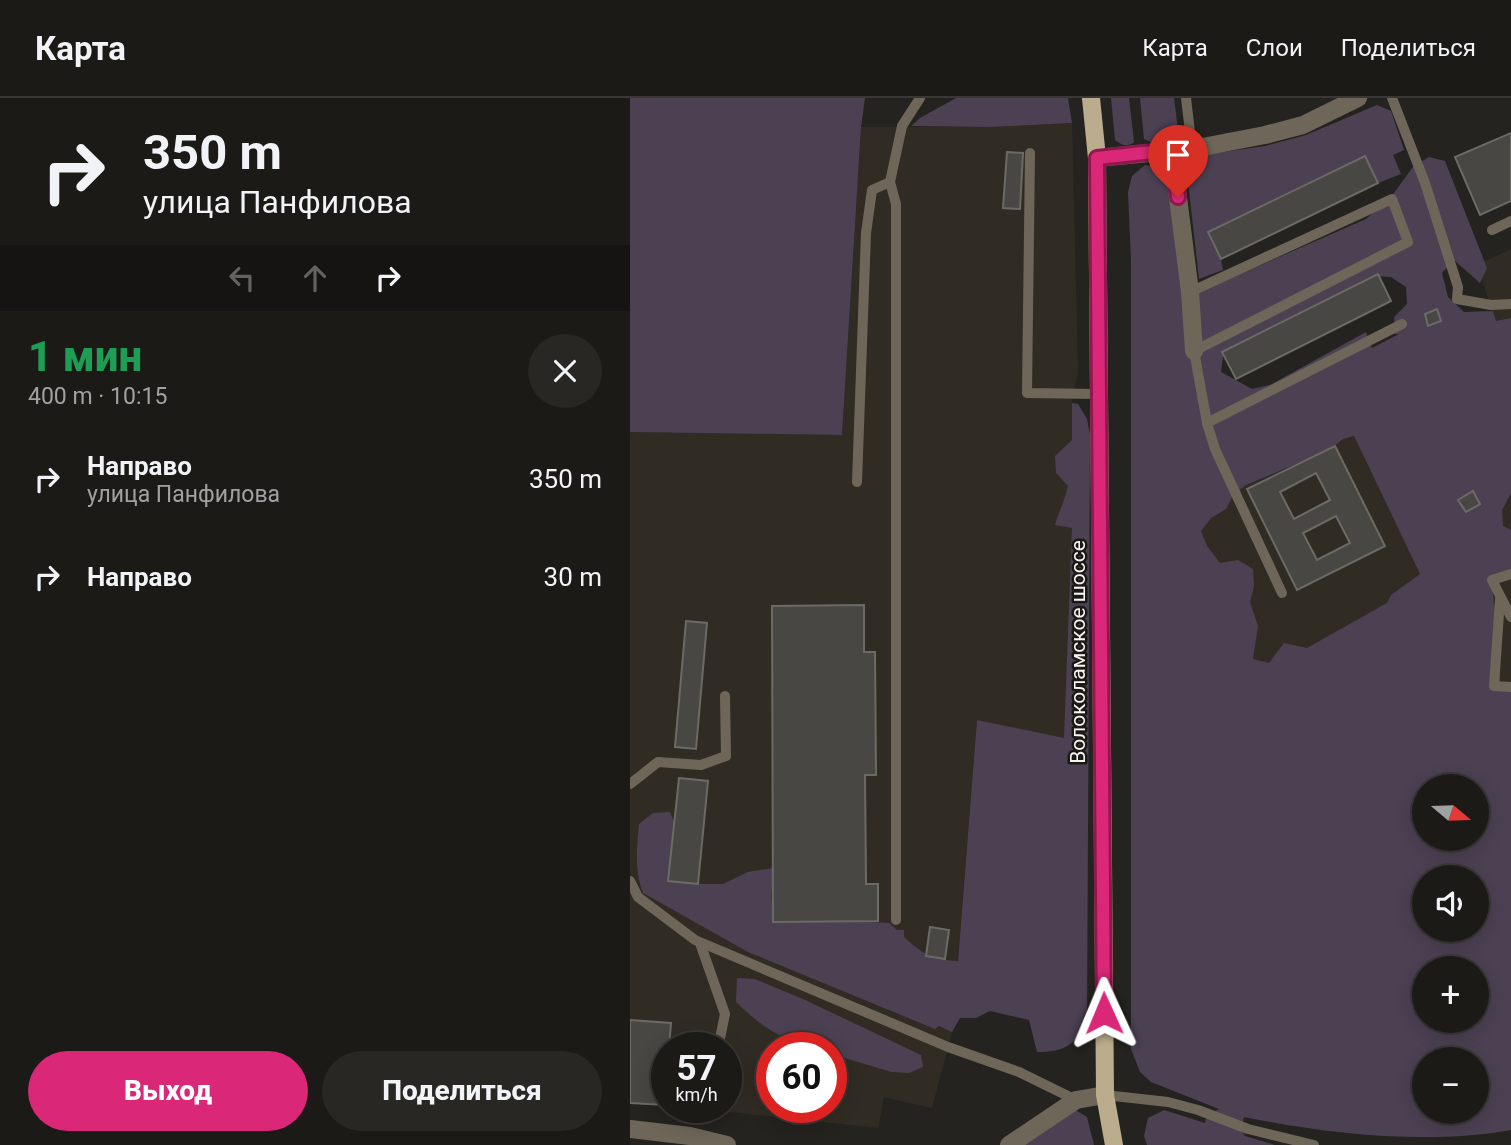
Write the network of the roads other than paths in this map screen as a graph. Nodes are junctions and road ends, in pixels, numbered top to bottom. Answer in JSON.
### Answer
{"nodes":[{"id":1,"x":920,"y":98,"type":"edge"},
{"id":2,"x":1091,"y":98,"type":"edge"},
{"id":3,"x":1186,"y":98,"type":"edge"},
{"id":4,"x":1358,"y":98,"type":"edge"},
{"id":5,"x":1392,"y":98,"type":"edge"},
{"id":6,"x":1192,"y":149,"type":"junction"},
{"id":7,"x":1172,"y":150,"type":"junction"},
{"id":8,"x":1030,"y":153,"type":"dead end"},
{"id":9,"x":1097,"y":158,"type":"junction"},
{"id":10,"x":890,"y":182,"type":"junction"},
{"id":11,"x":1511,"y":221,"type":"edge"},
{"id":12,"x":1492,"y":230,"type":"dead end"},
{"id":13,"x":1190,"y":292,"type":"junction"},
{"id":14,"x":1511,"y":304,"type":"edge"},
{"id":15,"x":1402,"y":324,"type":"dead end"},
{"id":16,"x":1194,"y":351,"type":"junction"},
{"id":17,"x":1099,"y":394,"type":"junction"},
{"id":18,"x":1207,"y":423,"type":"junction"},
{"id":19,"x":857,"y":482,"type":"dead end"},
{"id":20,"x":1511,"y":574,"type":"edge"},
{"id":21,"x":1282,"y":593,"type":"dead end"},
{"id":22,"x":1500,"y":599,"type":"junction"},
{"id":23,"x":1511,"y":617,"type":"edge"},
{"id":24,"x":1511,"y":687,"type":"edge"},
{"id":25,"x":725,"y":696,"type":"dead end"},
{"id":26,"x":630,"y":784,"type":"edge"},
{"id":27,"x":630,"y":881,"type":"edge"},
{"id":28,"x":896,"y":920,"type":"dead end"},
{"id":29,"x":701,"y":943,"type":"junction"},
{"id":30,"x":721,"y":1032,"type":"edge"},
{"id":31,"x":1105,"y":1095,"type":"junction"},
{"id":32,"x":1076,"y":1100,"type":"junction"},
{"id":33,"x":630,"y":1129,"type":"edge"},
{"id":34,"x":727,"y":1145,"type":"edge"},
{"id":35,"x":1009,"y":1145,"type":"edge"},
{"id":36,"x":1114,"y":1145,"type":"edge"},
{"id":37,"x":1314,"y":1145,"type":"edge"}],
"edges":[{"from":1,"to":10,"type":"lane"},
{"from":2,"to":9,"type":"main road","name":"Волоколамское шоссе"},
{"from":3,"to":6,"type":"lane"},
{"from":4,"to":6,"type":"street"},
{"from":5,"to":14,"type":"lane"},
{"from":6,"to":7,"type":"street"},
{"from":7,"to":9,"type":"street"},
{"from":7,"to":13,"type":"street"},
{"from":8,"to":17,"type":"lane"},
{"from":9,"to":17,"type":"main road","name":"Волоколамское шоссе"},
{"from":10,"to":19,"type":"lane"},
{"from":10,"to":28,"type":"lane"},
{"from":11,"to":12,"type":"lane"},
{"from":13,"to":16,"type":"street"},
{"from":13,"to":16,"type":"lane"},
{"from":15,"to":18,"type":"lane"},
{"from":16,"to":18,"type":"lane"},
{"from":17,"to":31,"type":"main road","name":"Волоколамское шоссе"},
{"from":18,"to":21,"type":"lane"},
{"from":20,"to":22,"type":"lane"},
{"from":22,"to":23,"type":"lane"},
{"from":22,"to":24,"type":"lane"},
{"from":25,"to":26,"type":"lane"},
{"from":27,"to":29,"type":"lane"},
{"from":29,"to":30,"type":"lane"},
{"from":29,"to":32,"type":"lane"},
{"from":31,"to":32,"type":"street"},
{"from":31,"to":36,"type":"main road","name":"Волоколамское шоссе"},
{"from":31,"to":37,"type":"lane"},
{"from":32,"to":35,"type":"street"},
{"from":33,"to":34,"type":"street"}]}
